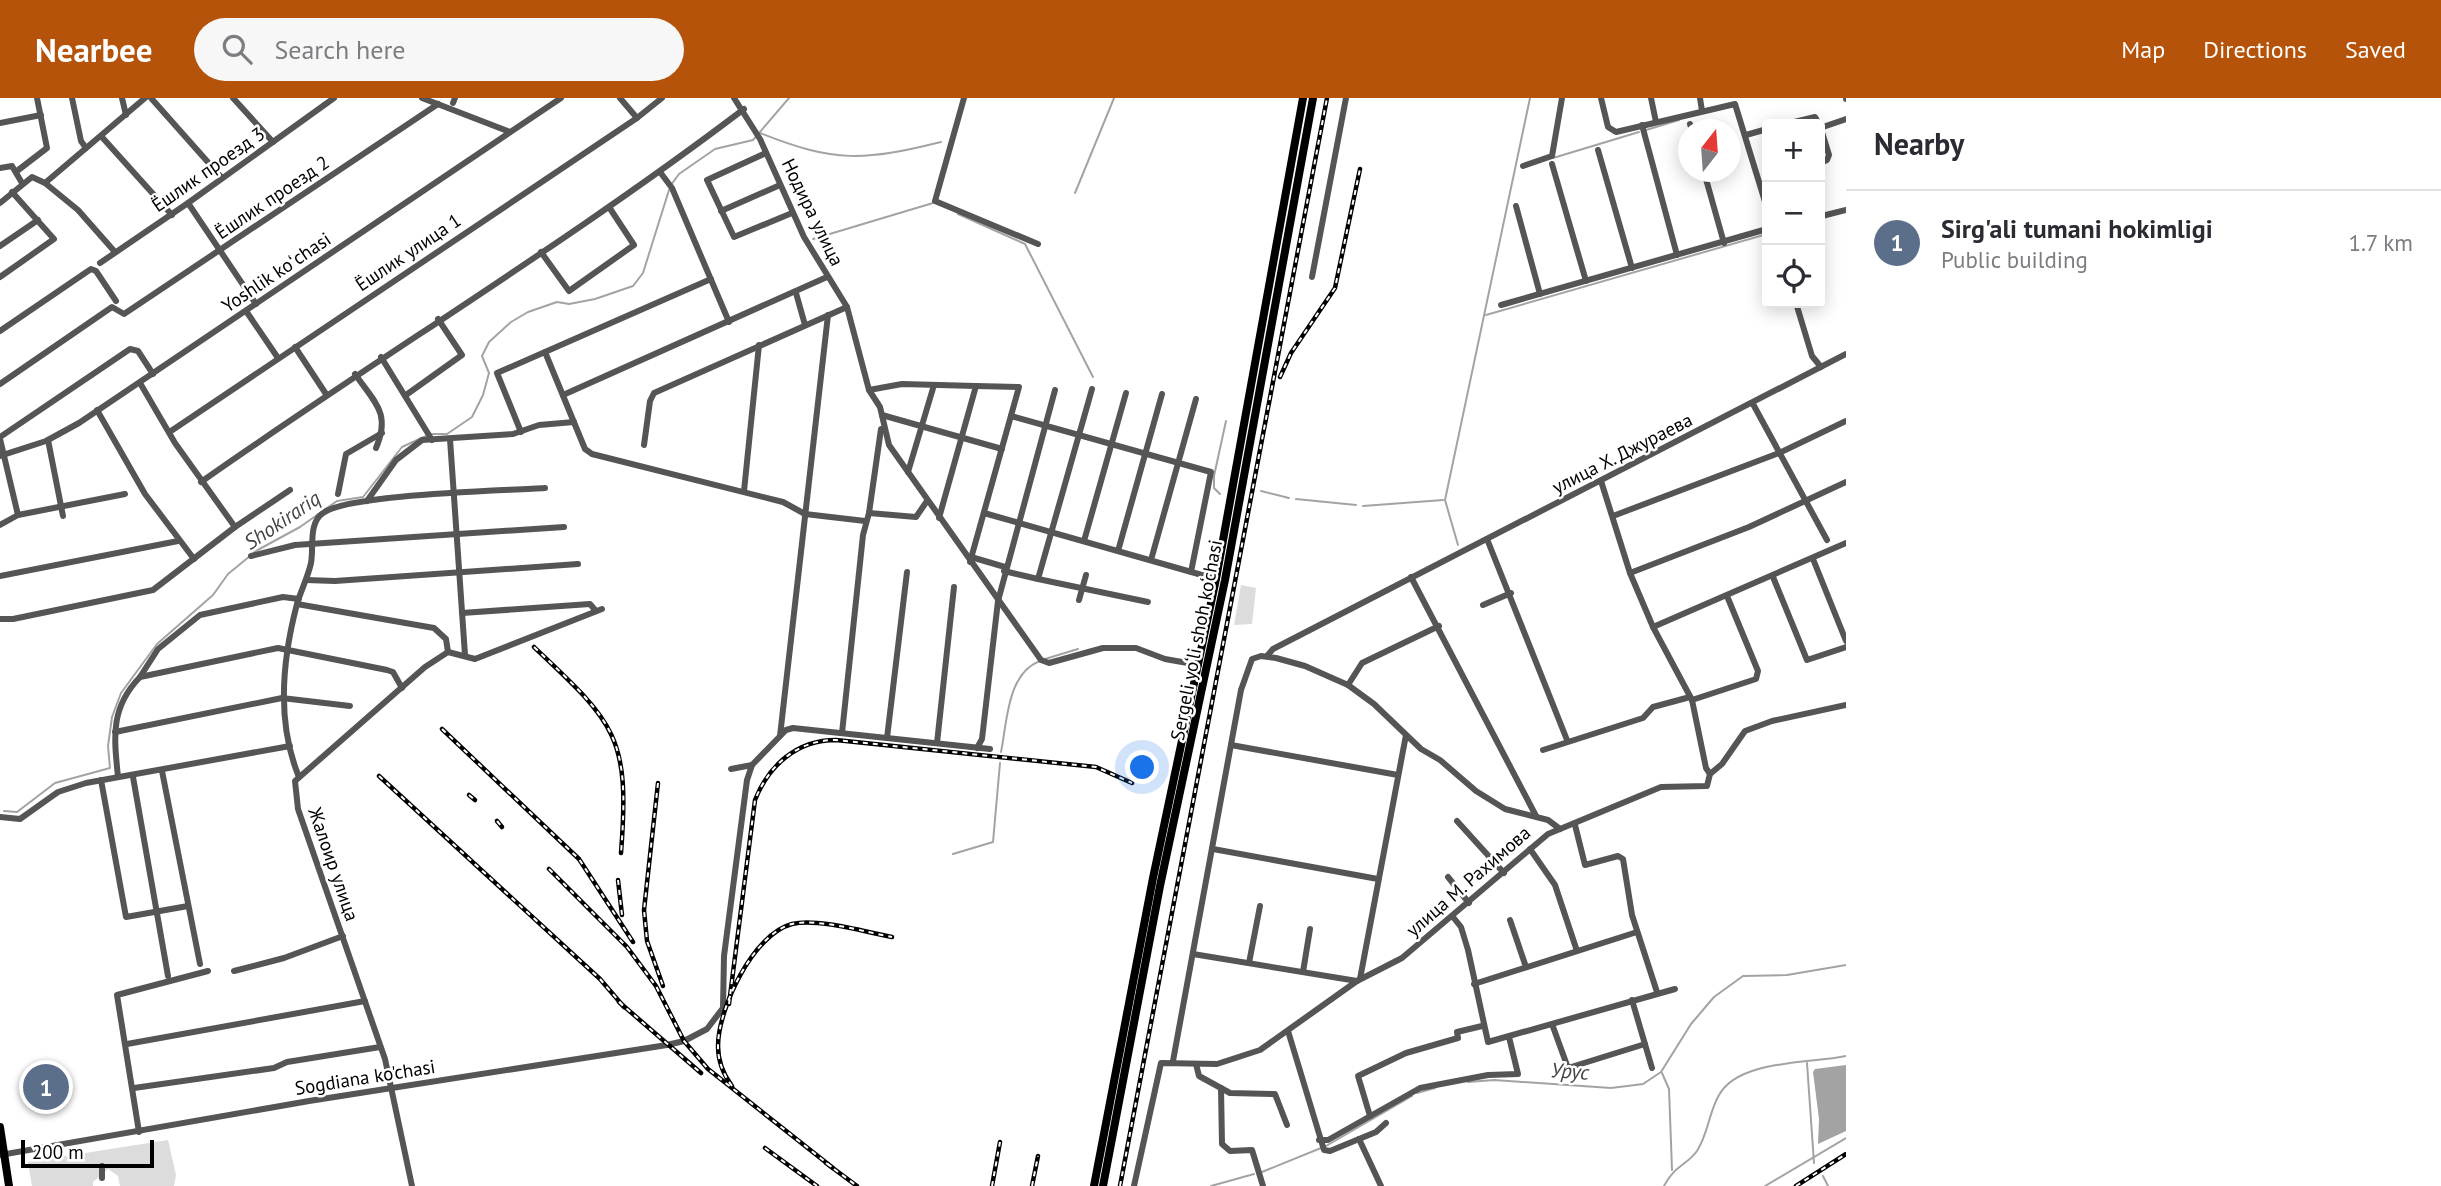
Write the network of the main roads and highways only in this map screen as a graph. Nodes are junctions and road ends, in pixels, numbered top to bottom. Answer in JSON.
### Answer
{"nodes":[{"id":1,"x":1303,"y":98,"type":"edge"},
{"id":2,"x":1312,"y":98,"type":"edge"},
{"id":3,"x":0,"y":1127,"type":"edge"},
{"id":4,"x":1,"y":1156,"type":"edge"},
{"id":5,"x":9,"y":1186,"type":"edge"},
{"id":6,"x":1094,"y":1186,"type":"edge"},
{"id":7,"x":1103,"y":1186,"type":"edge"}],
"edges":[{"from":1,"to":6,"type":"main road","name":"Sergeli yo‘li shoh ko‘chasi"},
{"from":2,"to":7,"type":"main road","name":"Sergeli yo‘li shoh ko‘chasi"},
{"from":3,"to":4,"type":"main road"},
{"from":4,"to":5,"type":"main road"}]}
